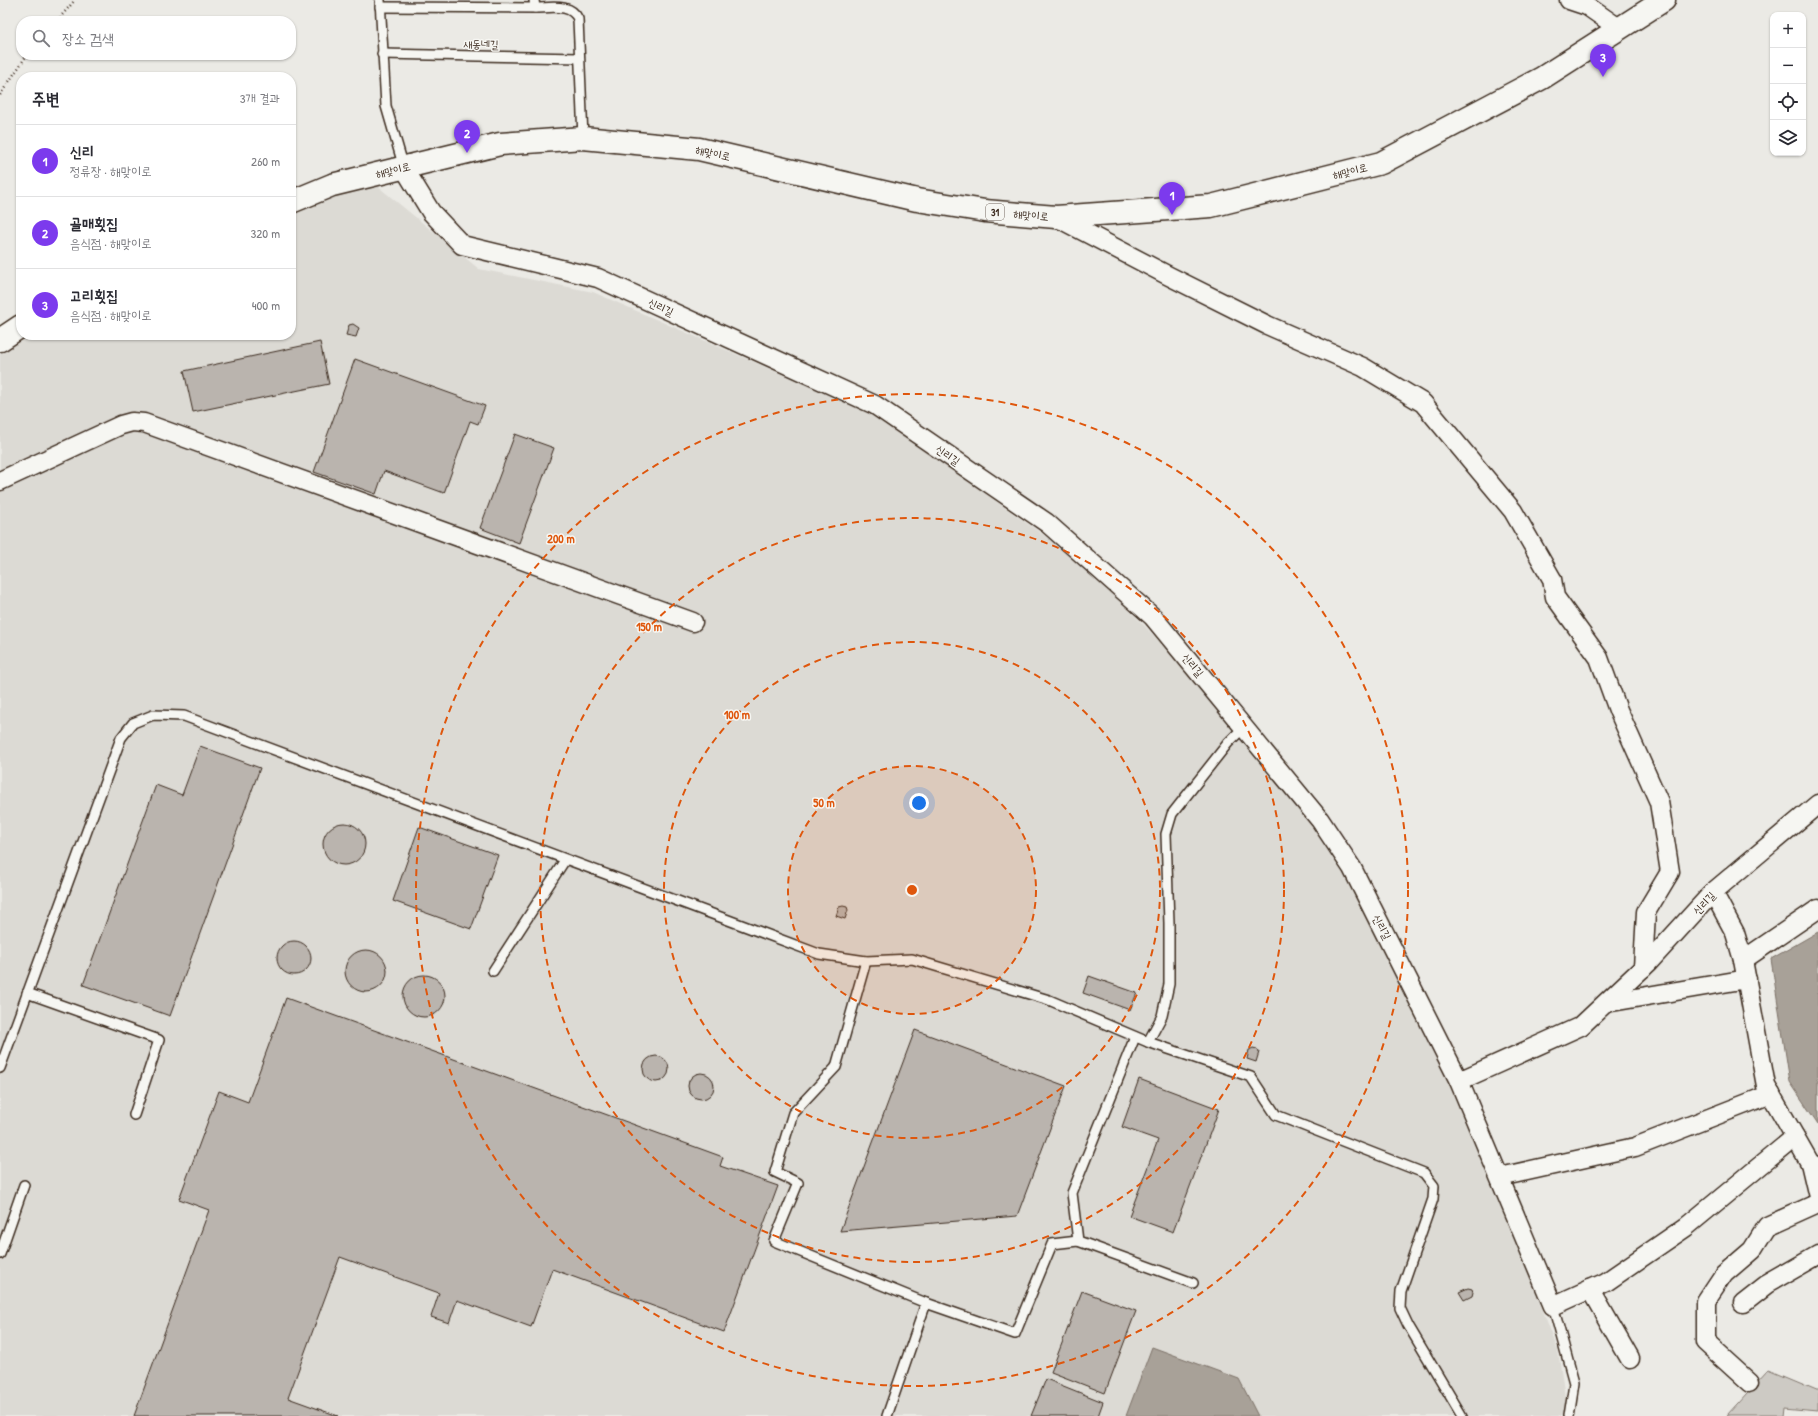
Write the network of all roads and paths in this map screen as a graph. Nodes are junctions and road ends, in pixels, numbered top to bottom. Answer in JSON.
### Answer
{"nodes":[{"id":1,"x":75,"y":0,"type":"edge"},
{"id":2,"x":1569,"y":0,"type":"edge"},
{"id":3,"x":1664,"y":0,"type":"edge"},
{"id":4,"x":380,"y":4,"type":"edge"},
{"id":5,"x":535,"y":4,"type":"edge"},
{"id":6,"x":61,"y":16,"type":"edge"},
{"id":7,"x":1620,"y":28,"type":"junction"},
{"id":8,"x":382,"y":54,"type":"junction"},
{"id":9,"x":579,"y":58,"type":"junction"},
{"id":10,"x":24,"y":60,"type":"edge"},
{"id":11,"x":0,"y":95,"type":"edge"},
{"id":12,"x":583,"y":138,"type":"junction"},
{"id":13,"x":404,"y":168,"type":"junction"},
{"id":14,"x":296,"y":200,"type":"edge"},
{"id":15,"x":1056,"y":217,"type":"junction"},
{"id":16,"x":16,"y":329,"type":"edge"},
{"id":17,"x":0,"y":340,"type":"edge"},
{"id":18,"x":0,"y":481,"type":"edge"},
{"id":19,"x":692,"y":622,"type":"dead end"},
{"id":20,"x":1244,"y":727,"type":"junction"},
{"id":21,"x":1818,"y":804,"type":"edge"},
{"id":22,"x":566,"y":860,"type":"junction"},
{"id":23,"x":1714,"y":892,"type":"junction"},
{"id":24,"x":1818,"y":909,"type":"edge"},
{"id":25,"x":1743,"y":960,"type":"junction"},
{"id":26,"x":866,"y":961,"type":"junction"},
{"id":27,"x":1643,"y":968,"type":"junction"},
{"id":28,"x":493,"y":971,"type":"dead end"},
{"id":29,"x":1747,"y":979,"type":"junction"},
{"id":30,"x":27,"y":993,"type":"junction"},
{"id":31,"x":1606,"y":1003,"type":"junction"},
{"id":32,"x":1135,"y":1037,"type":"junction"},
{"id":33,"x":1148,"y":1042,"type":"junction"},
{"id":34,"x":0,"y":1068,"type":"edge"},
{"id":35,"x":1459,"y":1081,"type":"junction"},
{"id":36,"x":1770,"y":1094,"type":"junction"},
{"id":37,"x":134,"y":1115,"type":"dead end"},
{"id":38,"x":1795,"y":1137,"type":"junction"},
{"id":39,"x":1814,"y":1165,"type":"edge"},
{"id":40,"x":1500,"y":1177,"type":"junction"},
{"id":41,"x":24,"y":1184,"type":"dead end"},
{"id":42,"x":1818,"y":1197,"type":"edge"},
{"id":43,"x":1818,"y":1203,"type":"edge"},
{"id":44,"x":3,"y":1233,"type":"edge"},
{"id":45,"x":1078,"y":1241,"type":"junction"},
{"id":46,"x":0,"y":1254,"type":"edge"},
{"id":47,"x":1818,"y":1255,"type":"edge"},
{"id":48,"x":1193,"y":1283,"type":"dead end"},
{"id":49,"x":1590,"y":1289,"type":"junction"},
{"id":50,"x":926,"y":1303,"type":"junction"},
{"id":51,"x":1743,"y":1304,"type":"dead end"},
{"id":52,"x":1553,"y":1306,"type":"junction"},
{"id":53,"x":1630,"y":1359,"type":"dead end"},
{"id":54,"x":1750,"y":1382,"type":"dead end"},
{"id":55,"x":887,"y":1416,"type":"edge"},
{"id":56,"x":1462,"y":1416,"type":"edge"},
{"id":57,"x":1569,"y":1416,"type":"edge"}],
"edges":[{"from":1,"to":6,"type":"path"},
{"from":2,"to":7,"type":"street"},
{"from":3,"to":7,"type":"main road","name":"해맞이로","number":"31"},
{"from":4,"to":5,"type":"lane"},
{"from":4,"to":8,"type":"lane"},
{"from":5,"to":9,"type":"lane"},
{"from":7,"to":15,"type":"main road","name":"해맞이로","number":"31"},
{"from":8,"to":9,"type":"lane","name":"새동네길"},
{"from":8,"to":13,"type":"lane"},
{"from":9,"to":12,"type":"lane"},
{"from":10,"to":11,"type":"path"},
{"from":12,"to":13,"type":"main road","name":"해맞이로","number":"31"},
{"from":12,"to":15,"type":"main road","name":"해맞이로","number":"31"},
{"from":13,"to":14,"type":"main road","name":"해맞이로","number":"31"},
{"from":13,"to":20,"type":"street","name":"신리길"},
{"from":15,"to":27,"type":"street"},
{"from":16,"to":17,"type":"main road"},
{"from":18,"to":19,"type":"street"},
{"from":20,"to":33,"type":"lane"},
{"from":20,"to":35,"type":"street","name":"신리길"},
{"from":21,"to":23,"type":"street","name":"신리길"},
{"from":22,"to":26,"type":"lane"},
{"from":22,"to":28,"type":"lane"},
{"from":22,"to":30,"type":"lane"},
{"from":23,"to":25,"type":"street"},
{"from":23,"to":27,"type":"street","name":"신리길"},
{"from":24,"to":25,"type":"street"},
{"from":25,"to":29,"type":"street"},
{"from":26,"to":32,"type":"lane"},
{"from":26,"to":50,"type":"lane"},
{"from":27,"to":31,"type":"street","name":"신리길"},
{"from":29,"to":31,"type":"street"},
{"from":29,"to":36,"type":"street"},
{"from":30,"to":34,"type":"lane"},
{"from":30,"to":37,"type":"lane"},
{"from":31,"to":35,"type":"street","name":"신리길"},
{"from":32,"to":33,"type":"lane"},
{"from":32,"to":45,"type":"lane"},
{"from":33,"to":56,"type":"lane"},
{"from":35,"to":40,"type":"street"},
{"from":36,"to":38,"type":"street"},
{"from":36,"to":40,"type":"street"},
{"from":38,"to":39,"type":"street"},
{"from":38,"to":49,"type":"street"},
{"from":39,"to":42,"type":"street"},
{"from":40,"to":52,"type":"street"},
{"from":41,"to":44,"type":"lane"},
{"from":43,"to":54,"type":"street"},
{"from":44,"to":46,"type":"lane"},
{"from":45,"to":48,"type":"lane"},
{"from":45,"to":50,"type":"lane"},
{"from":47,"to":51,"type":"street"},
{"from":49,"to":52,"type":"street"},
{"from":49,"to":53,"type":"street"},
{"from":50,"to":55,"type":"lane"},
{"from":52,"to":57,"type":"lane"}]}
